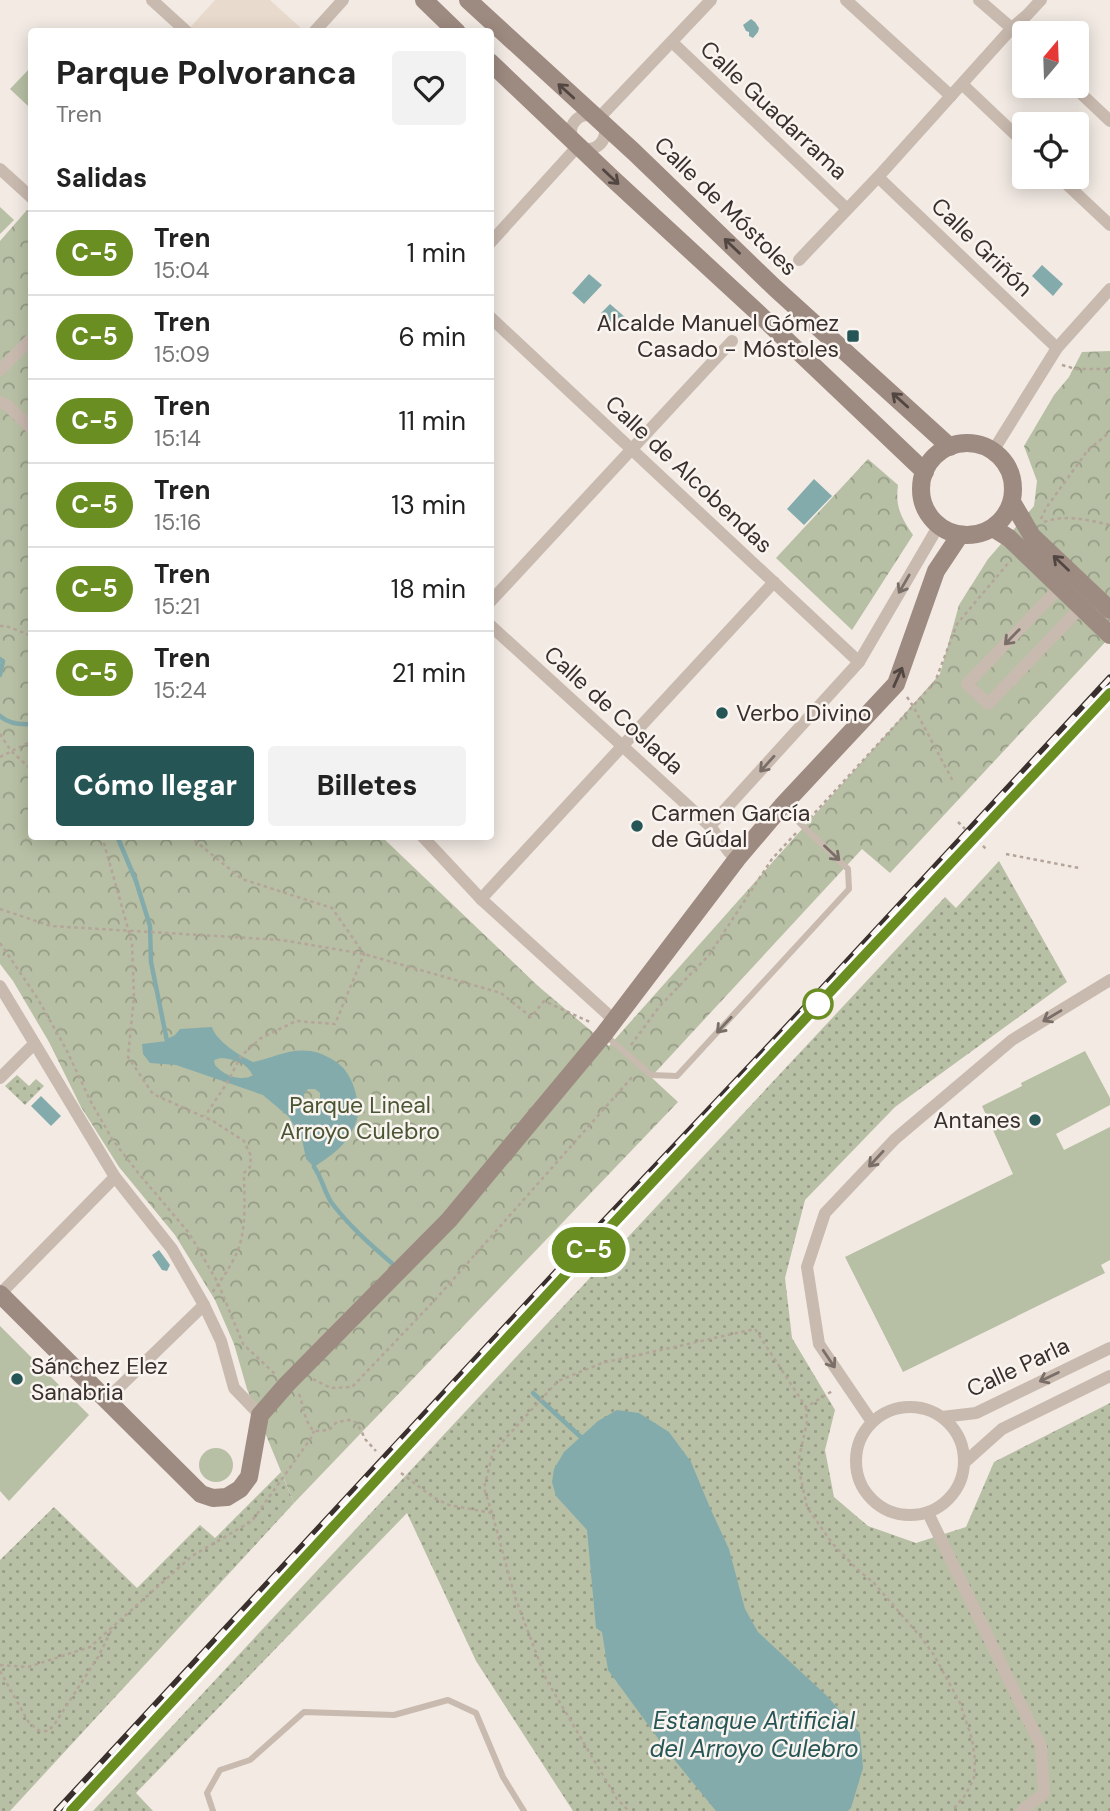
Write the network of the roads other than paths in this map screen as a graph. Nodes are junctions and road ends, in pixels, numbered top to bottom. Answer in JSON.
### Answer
{"nodes":[{"id":1,"x":152,"y":0,"type":"edge"},
{"id":2,"x":343,"y":0,"type":"edge"},
{"id":3,"x":424,"y":0,"type":"edge"},
{"id":4,"x":468,"y":0,"type":"edge"},
{"id":5,"x":710,"y":0,"type":"edge"},
{"id":6,"x":846,"y":0,"type":"edge"},
{"id":7,"x":979,"y":0,"type":"edge"},
{"id":8,"x":1041,"y":0,"type":"edge"},
{"id":9,"x":1020,"y":21,"type":"edge"},
{"id":10,"x":183,"y":28,"type":"edge"},
{"id":11,"x":318,"y":28,"type":"edge"},
{"id":12,"x":453,"y":28,"type":"edge"},
{"id":13,"x":1012,"y":28,"type":"joint"},
{"id":14,"x":672,"y":42,"type":"junction"},
{"id":15,"x":494,"y":66,"type":"edge"},
{"id":16,"x":962,"y":84,"type":"junction"},
{"id":17,"x":951,"y":96,"type":"junction"},
{"id":18,"x":1086,"y":98,"type":"edge"},
{"id":19,"x":598,"y":119,"type":"junction"},
{"id":20,"x":1110,"y":121,"type":"edge"},
{"id":21,"x":1012,"y":132,"type":"edge"},
{"id":22,"x":578,"y":146,"type":"junction"},
{"id":23,"x":0,"y":169,"type":"edge"},
{"id":24,"x":878,"y":177,"type":"junction"},
{"id":25,"x":1072,"y":189,"type":"edge"},
{"id":26,"x":28,"y":194,"type":"edge"},
{"id":27,"x":847,"y":209,"type":"junction"},
{"id":28,"x":1110,"y":225,"type":"edge"},
{"id":29,"x":494,"y":239,"type":"edge"},
{"id":30,"x":799,"y":260,"type":"dead end"},
{"id":31,"x":1110,"y":289,"type":"edge"},
{"id":32,"x":494,"y":321,"type":"edge"},
{"id":33,"x":732,"y":341,"type":"dead end"},
{"id":34,"x":28,"y":342,"type":"edge"},
{"id":35,"x":1058,"y":348,"type":"junction"},
{"id":36,"x":0,"y":370,"type":"edge"},
{"id":37,"x":0,"y":402,"type":"edge"},
{"id":38,"x":28,"y":425,"type":"edge"},
{"id":39,"x":950,"y":447,"type":"junction"},
{"id":40,"x":631,"y":449,"type":"junction"},
{"id":41,"x":993,"y":451,"type":"junction"},
{"id":42,"x":925,"y":472,"type":"junction"},
{"id":43,"x":1012,"y":502,"type":"junction"},
{"id":44,"x":939,"y":525,"type":"junction"},
{"id":45,"x":993,"y":527,"type":"junction"},
{"id":46,"x":960,"y":535,"type":"junction"},
{"id":47,"x":774,"y":582,"type":"junction"},
{"id":48,"x":1059,"y":587,"type":"junction"},
{"id":49,"x":494,"y":598,"type":"edge"},
{"id":50,"x":1081,"y":607,"type":"junction"},
{"id":51,"x":1110,"y":610,"type":"edge"},
{"id":52,"x":494,"y":629,"type":"edge"},
{"id":53,"x":1110,"y":635,"type":"edge"},
{"id":54,"x":859,"y":662,"type":"junction"},
{"id":55,"x":623,"y":747,"type":"junction"},
{"id":56,"x":782,"y":806,"type":"junction"},
{"id":57,"x":710,"y":826,"type":"junction"},
{"id":58,"x":426,"y":840,"type":"edge"},
{"id":59,"x":737,"y":859,"type":"junction"},
{"id":60,"x":481,"y":899,"type":"junction"},
{"id":61,"x":1110,"y":981,"type":"edge"},
{"id":62,"x":0,"y":986,"type":"edge"},
{"id":63,"x":607,"y":1021,"type":"junction"},
{"id":64,"x":34,"y":1044,"type":"junction"},
{"id":65,"x":0,"y":1078,"type":"edge"},
{"id":66,"x":115,"y":1177,"type":"junction"},
{"id":67,"x":0,"y":1294,"type":"edge"},
{"id":68,"x":204,"y":1305,"type":"junction"},
{"id":69,"x":1110,"y":1348,"type":"edge"},
{"id":70,"x":1110,"y":1376,"type":"edge"},
{"id":71,"x":105,"y":1401,"type":"junction"},
{"id":72,"x":260,"y":1415,"type":"junction"},
{"id":73,"x":942,"y":1417,"type":"junction"},
{"id":74,"x":872,"y":1422,"type":"junction"},
{"id":75,"x":965,"y":1462,"type":"junction"},
{"id":76,"x":928,"y":1513,"type":"junction"},
{"id":77,"x":213,"y":1811,"type":"edge"},
{"id":78,"x":524,"y":1811,"type":"edge"},
{"id":79,"x":1022,"y":1811,"type":"edge"}],
"edges":[{"from":1,"to":10,"type":"street"},
{"from":2,"to":11,"type":"street"},
{"from":3,"to":12,"type":"main road"},
{"from":19,"to":4,"type":"main road","name":"Calle de Móstoles","one_way":true},
{"from":5,"to":14,"type":"street"},
{"from":6,"to":17,"type":"street"},
{"from":7,"to":13,"type":"street"},
{"from":8,"to":9,"type":"street"},
{"from":13,"to":16,"type":"street"},
{"from":14,"to":19,"type":"street"},
{"from":14,"to":27,"type":"street","name":"Calle Guadarrama"},
{"from":15,"to":22,"type":"main road"},
{"from":16,"to":17,"type":"street"},
{"from":16,"to":21,"type":"street"},
{"from":17,"to":24,"type":"street"},
{"from":18,"to":20,"type":"street"},
{"from":19,"to":22,"type":"street"},
{"from":19,"to":22,"type":"street"},
{"from":39,"to":19,"type":"main road","name":"Calle de Móstoles","one_way":true},
{"from":22,"to":29,"type":"street"},
{"from":22,"to":42,"type":"main road","one_way":true},
{"from":23,"to":26,"type":"street"},
{"from":24,"to":27,"type":"street"},
{"from":24,"to":35,"type":"street","name":"Calle Griñón"},
{"from":25,"to":28,"type":"street"},
{"from":27,"to":30,"type":"street"},
{"from":31,"to":35,"type":"street"},
{"from":32,"to":40,"type":"street","name":"Calle de Alcobendas"},
{"from":33,"to":40,"type":"street"},
{"from":34,"to":36,"type":"street"},
{"from":35,"to":41,"type":"street"},
{"from":37,"to":38,"type":"street"},
{"from":39,"to":41,"type":"main road"},
{"from":39,"to":42,"type":"main road"},
{"from":40,"to":47,"type":"street","name":"Calle de Alcobendas"},
{"from":40,"to":49,"type":"street"},
{"from":41,"to":43,"type":"main road"},
{"from":42,"to":44,"type":"main road"},
{"from":43,"to":45,"type":"main road"},
{"from":51,"to":43,"type":"main road","one_way":true},
{"from":44,"to":46,"type":"main road"},
{"from":44,"to":54,"type":"street","one_way":true},
{"from":45,"to":46,"type":"main road"},
{"from":45,"to":48,"type":"main road"},
{"from":56,"to":46,"type":"main road","one_way":true},
{"from":47,"to":54,"type":"street","name":"Calle de Alcobendas"},
{"from":47,"to":55,"type":"street"},
{"from":48,"to":50,"type":"main road"},
{"from":48,"to":50,"type":"street","one_way":true},
{"from":50,"to":53,"type":"main road"},
{"from":52,"to":55,"type":"street","name":"Calle de Coslada"},
{"from":54,"to":57,"type":"street","one_way":true},
{"from":55,"to":57,"type":"street","name":"Calle de Coslada"},
{"from":55,"to":60,"type":"street"},
{"from":56,"to":59,"type":"main road"},
{"from":56,"to":63,"type":"lane","one_way":true},
{"from":57,"to":59,"type":"street","name":"Calle de Coslada"},
{"from":58,"to":60,"type":"street"},
{"from":59,"to":63,"type":"main road"},
{"from":60,"to":63,"type":"street"},
{"from":61,"to":74,"type":"street","one_way":true},
{"from":62,"to":64,"type":"street"},
{"from":63,"to":72,"type":"main road"},
{"from":64,"to":65,"type":"street"},
{"from":64,"to":66,"type":"street"},
{"from":66,"to":67,"type":"street"},
{"from":66,"to":68,"type":"street"},
{"from":67,"to":71,"type":"main road"},
{"from":68,"to":71,"type":"street"},
{"from":68,"to":72,"type":"street"},
{"from":69,"to":73,"type":"street","name":"Calle Parla","one_way":true},
{"from":70,"to":75,"type":"street","name":"Calle Parla"},
{"from":71,"to":72,"type":"main road"},
{"from":73,"to":74,"type":"street"},
{"from":73,"to":75,"type":"street"},
{"from":74,"to":76,"type":"street"},
{"from":75,"to":76,"type":"street"},
{"from":76,"to":79,"type":"street"},
{"from":77,"to":78,"type":"lane"}]}
